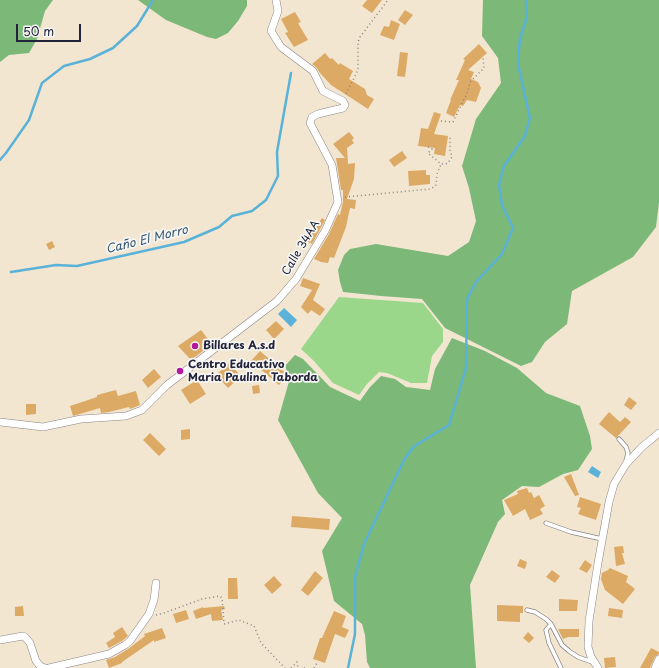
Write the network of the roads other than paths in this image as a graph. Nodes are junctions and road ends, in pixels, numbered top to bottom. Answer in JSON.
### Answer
{"nodes":[{"id":1,"x":276,"y":0,"type":"edge"},
{"id":2,"x":0,"y":422,"type":"edge"},
{"id":3,"x":659,"y":433,"type":"edge"},
{"id":4,"x":620,"y":439,"type":"dead end"},
{"id":5,"x":626,"y":464,"type":"junction"},
{"id":6,"x":546,"y":523,"type":"dead end"},
{"id":7,"x":602,"y":539,"type":"junction"},
{"id":8,"x":156,"y":583,"type":"dead end"},
{"id":9,"x":527,"y":610,"type":"dead end"},
{"id":10,"x":551,"y":624,"type":"junction"},
{"id":11,"x":0,"y":640,"type":"edge"},
{"id":12,"x":659,"y":659,"type":"edge"},
{"id":13,"x":596,"y":665,"type":"edge"},
{"id":14,"x":46,"y":668,"type":"edge"},
{"id":15,"x":49,"y":668,"type":"edge"},
{"id":16,"x":561,"y":668,"type":"edge"},
{"id":17,"x":655,"y":668,"type":"edge"}],
"edges":[{"from":1,"to":2,"type":"street","name":"Calle 34AA"},
{"from":3,"to":5,"type":"street"},
{"from":4,"to":5,"type":"lane"},
{"from":5,"to":7,"type":"street"},
{"from":6,"to":7,"type":"lane"},
{"from":7,"to":13,"type":"street"},
{"from":8,"to":15,"type":"street"},
{"from":9,"to":10,"type":"lane"},
{"from":10,"to":13,"type":"lane"},
{"from":10,"to":16,"type":"lane"},
{"from":11,"to":14,"type":"street"},
{"from":12,"to":17,"type":"street"}]}
